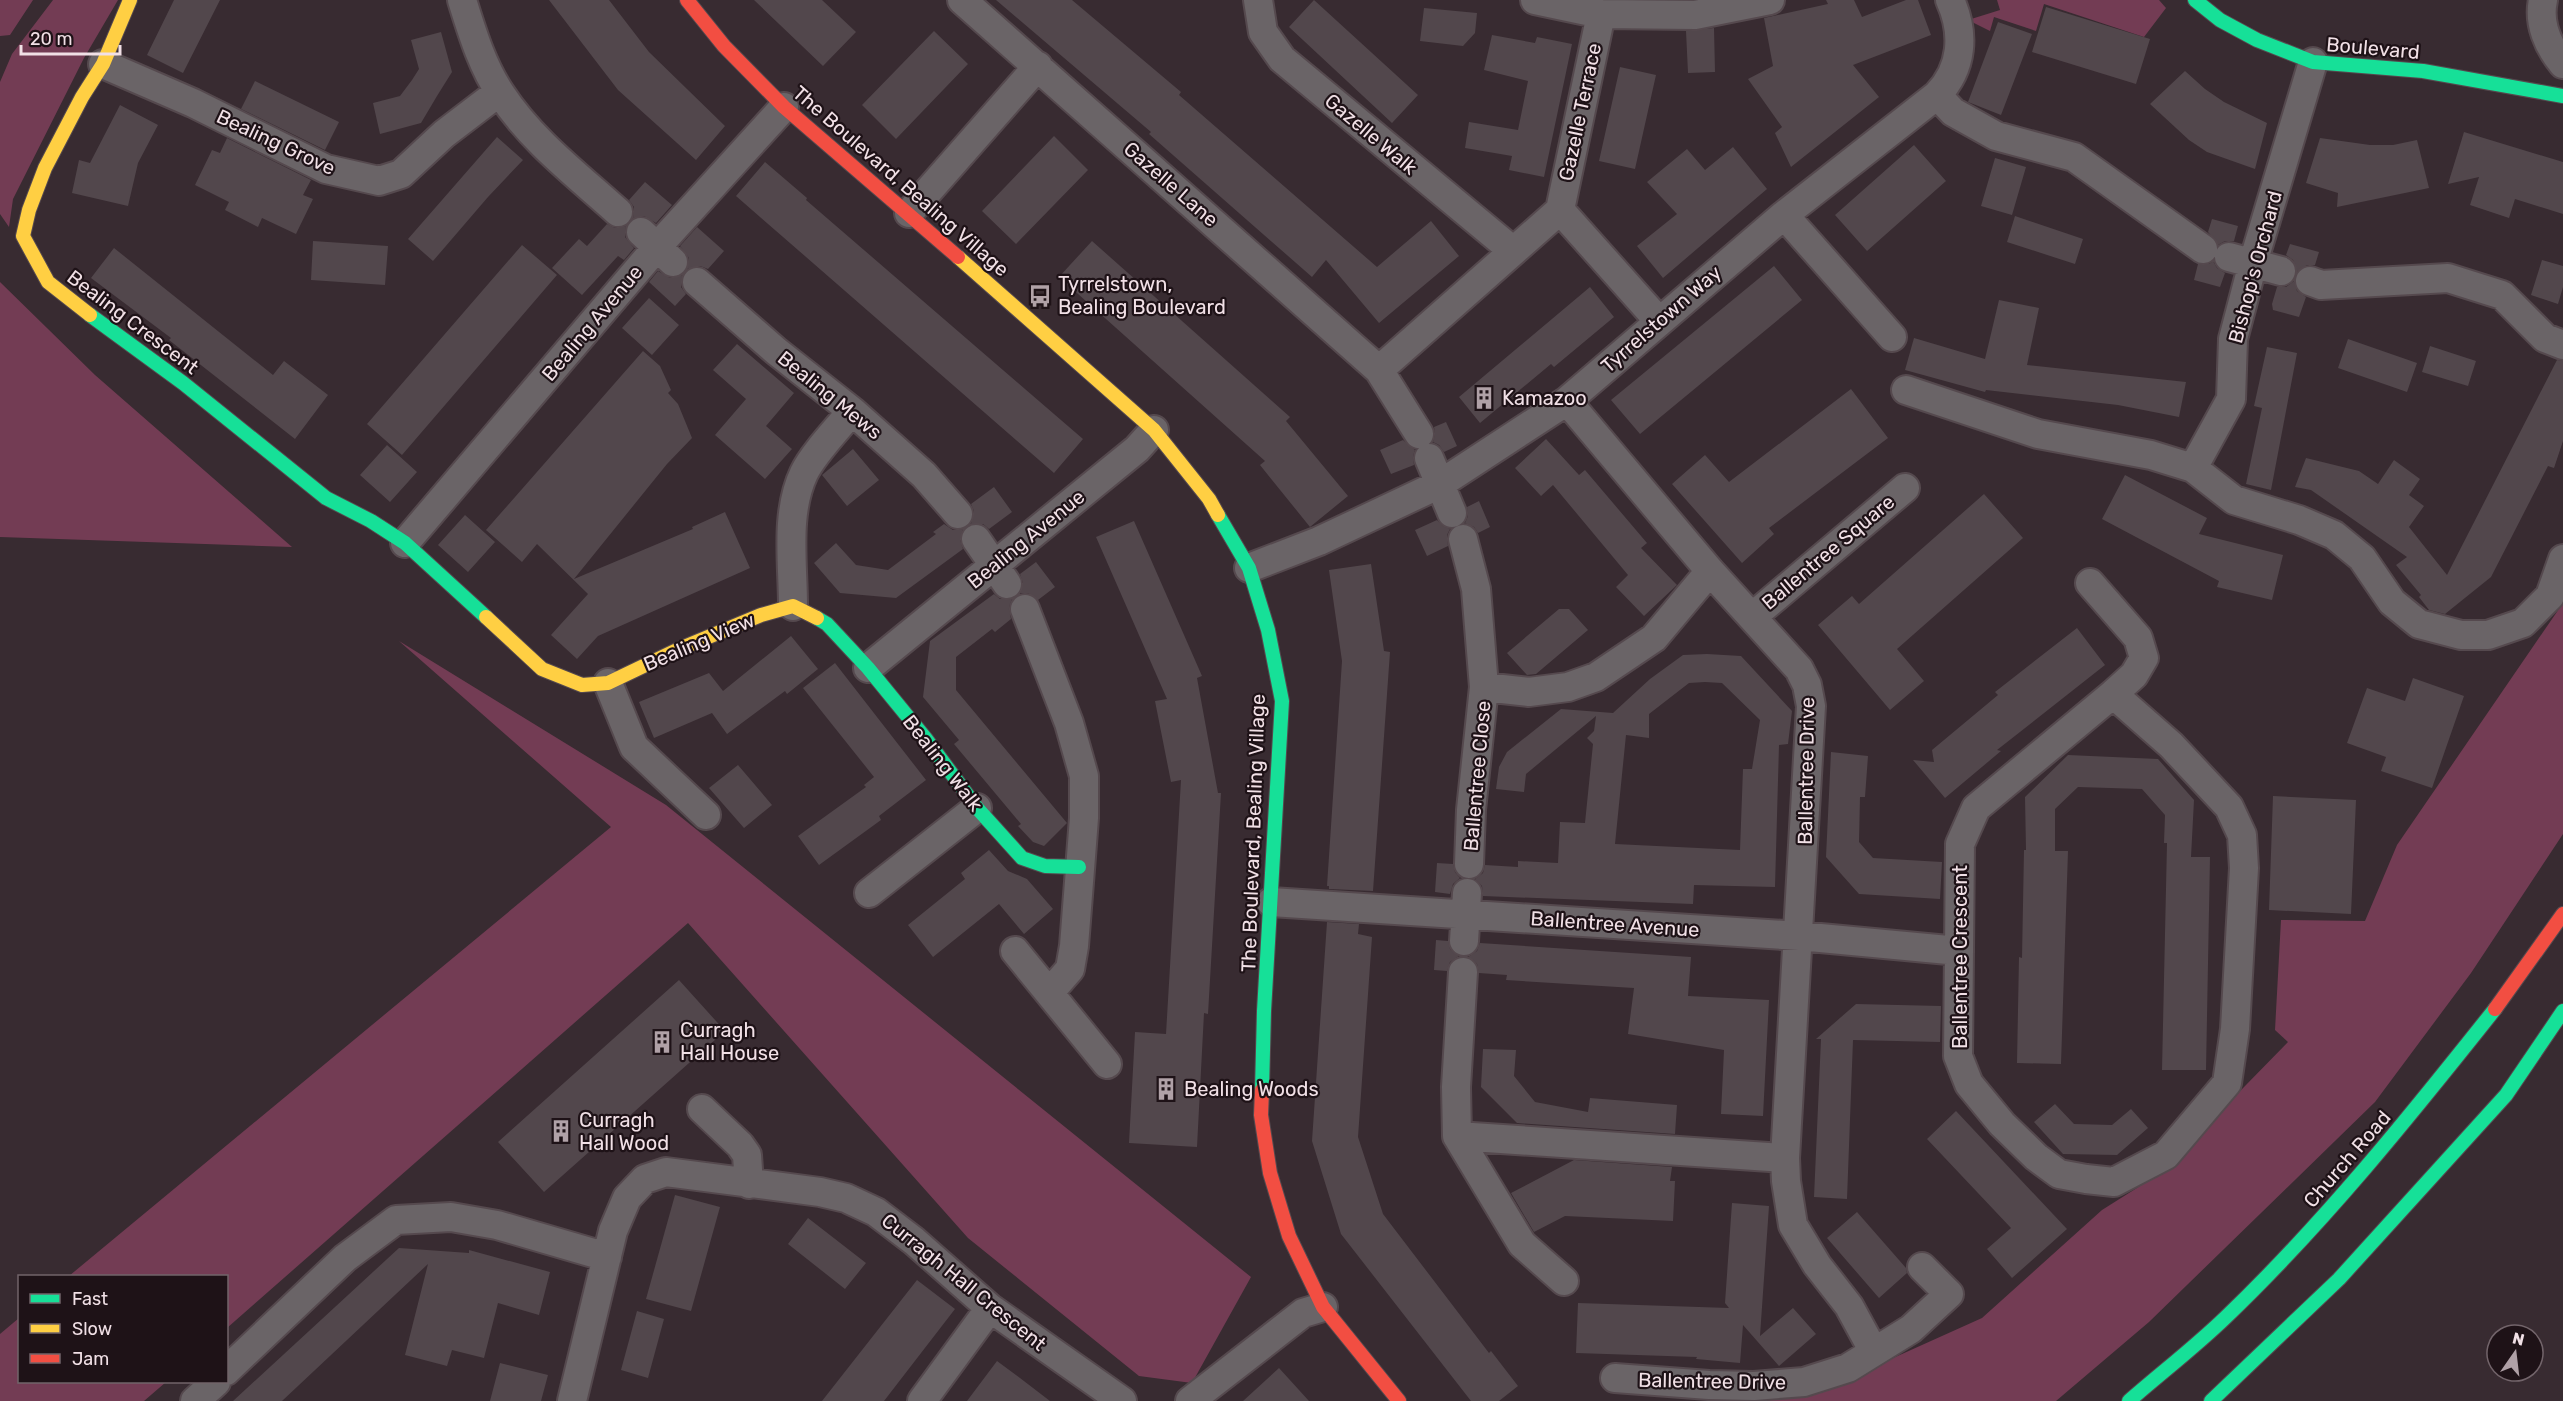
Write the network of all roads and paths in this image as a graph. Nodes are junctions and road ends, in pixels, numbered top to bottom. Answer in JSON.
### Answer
{"nodes":[{"id":1,"x":130,"y":0,"type":"edge"},
{"id":2,"x":462,"y":0,"type":"edge"},
{"id":3,"x":687,"y":0,"type":"edge"},
{"id":4,"x":962,"y":0,"type":"edge"},
{"id":5,"x":1258,"y":0,"type":"edge"},
{"id":6,"x":1535,"y":0,"type":"edge"},
{"id":7,"x":1770,"y":0,"type":"edge"},
{"id":8,"x":1950,"y":0,"type":"edge"},
{"id":9,"x":2195,"y":0,"type":"edge"},
{"id":10,"x":2543,"y":0,"type":"edge"},
{"id":11,"x":1600,"y":14,"type":"junction"},
{"id":12,"x":2313,"y":62,"type":"junction"},
{"id":13,"x":103,"y":64,"type":"junction"},
{"id":14,"x":2563,"y":64,"type":"edge"},
{"id":15,"x":1038,"y":66,"type":"junction"},
{"id":16,"x":499,"y":92,"type":"junction"},
{"id":17,"x":1937,"y":95,"type":"junction"},
{"id":18,"x":2563,"y":96,"type":"edge"},
{"id":19,"x":784,"y":107,"type":"junction"},
{"id":20,"x":1560,"y":210,"type":"junction"},
{"id":21,"x":618,"y":212,"type":"dead end"},
{"id":22,"x":909,"y":213,"type":"junction"},
{"id":23,"x":1784,"y":215,"type":"junction"},
{"id":24,"x":1512,"y":250,"type":"junction"},
{"id":25,"x":2228,"y":256,"type":"junction"},
{"id":26,"x":2281,"y":271,"type":"dead end"},
{"id":27,"x":2310,"y":281,"type":"dead end"},
{"id":28,"x":697,"y":282,"type":"dead end"},
{"id":29,"x":1658,"y":320,"type":"junction"},
{"id":30,"x":1892,"y":337,"type":"dead end"},
{"id":31,"x":2563,"y":345,"type":"edge"},
{"id":32,"x":1379,"y":370,"type":"junction"},
{"id":33,"x":1906,"y":390,"type":"dead end"},
{"id":34,"x":1567,"y":400,"type":"junction"},
{"id":35,"x":852,"y":411,"type":"junction"},
{"id":36,"x":1154,"y":430,"type":"junction"},
{"id":37,"x":2193,"y":468,"type":"junction"},
{"id":38,"x":1440,"y":484,"type":"junction"},
{"id":39,"x":1905,"y":488,"type":"dead end"},
{"id":40,"x":1452,"y":513,"type":"dead end"},
{"id":41,"x":957,"y":514,"type":"dead end"},
{"id":42,"x":976,"y":539,"type":"dead end"},
{"id":43,"x":1463,"y":539,"type":"dead end"},
{"id":44,"x":405,"y":543,"type":"junction"},
{"id":45,"x":2563,"y":559,"type":"edge"},
{"id":46,"x":1249,"y":568,"type":"junction"},
{"id":47,"x":1710,"y":572,"type":"junction"},
{"id":48,"x":1001,"y":575,"type":"junction"},
{"id":49,"x":2090,"y":583,"type":"dead end"},
{"id":50,"x":793,"y":606,"type":"junction"},
{"id":51,"x":1025,"y":609,"type":"dead end"},
{"id":52,"x":1752,"y":616,"type":"junction"},
{"id":53,"x":868,"y":668,"type":"junction"},
{"id":54,"x":608,"y":683,"type":"junction"},
{"id":55,"x":1484,"y":687,"type":"junction"},
{"id":56,"x":2113,"y":693,"type":"junction"},
{"id":57,"x":977,"y":808,"type":"junction"},
{"id":58,"x":706,"y":815,"type":"dead end"},
{"id":59,"x":1469,"y":864,"type":"dead end"},
{"id":60,"x":1079,"y":867,"type":"junction"},
{"id":61,"x":869,"y":892,"type":"dead end"},
{"id":62,"x":1271,"y":902,"type":"junction"},
{"id":63,"x":2563,"y":914,"type":"edge"},
{"id":64,"x":1799,"y":936,"type":"junction"},
{"id":65,"x":1015,"y":951,"type":"dead end"},
{"id":66,"x":1959,"y":951,"type":"junction"},
{"id":67,"x":1463,"y":972,"type":"dead end"},
{"id":68,"x":1050,"y":992,"type":"junction"},
{"id":69,"x":2563,"y":1011,"type":"edge"},
{"id":70,"x":1107,"y":1064,"type":"dead end"},
{"id":71,"x":702,"y":1109,"type":"dead end"},
{"id":72,"x":1457,"y":1136,"type":"junction"},
{"id":73,"x":1785,"y":1158,"type":"junction"},
{"id":74,"x":749,"y":1184,"type":"junction"},
{"id":75,"x":607,"y":1257,"type":"junction"},
{"id":76,"x":1922,"y":1267,"type":"dead end"},
{"id":77,"x":1564,"y":1281,"type":"dead end"},
{"id":78,"x":1323,"y":1307,"type":"junction"},
{"id":79,"x":990,"y":1308,"type":"junction"},
{"id":80,"x":1874,"y":1352,"type":"junction"},
{"id":81,"x":228,"y":1369,"type":"edge"},
{"id":82,"x":1615,"y":1378,"type":"dead end"},
{"id":83,"x":215,"y":1383,"type":"edge"},
{"id":84,"x":195,"y":1401,"type":"edge"},
{"id":85,"x":572,"y":1401,"type":"edge"},
{"id":86,"x":922,"y":1401,"type":"edge"},
{"id":87,"x":1122,"y":1401,"type":"edge"},
{"id":88,"x":1190,"y":1401,"type":"edge"},
{"id":89,"x":1399,"y":1401,"type":"edge"},
{"id":90,"x":2129,"y":1401,"type":"edge"},
{"id":91,"x":2211,"y":1401,"type":"edge"}],
"edges":[{"from":1,"to":13,"type":"street","name":"Bealing Crescent"},
{"from":2,"to":16,"type":"street"},
{"from":3,"to":19,"type":"street","name":"The Boulevard, Bealing Village"},
{"from":4,"to":15,"type":"street","name":"Gazelle Lane"},
{"from":5,"to":24,"type":"street","name":"Gazelle Walk"},
{"from":6,"to":11,"type":"street"},
{"from":7,"to":11,"type":"street"},
{"from":8,"to":17,"type":"street","name":"Tyrrelstown Way"},
{"from":9,"to":12,"type":"street","name":"Boulevard"},
{"from":10,"to":14,"type":"street"},
{"from":11,"to":20,"type":"street","name":"Gazelle Terrace"},
{"from":12,"to":18,"type":"street","name":"Boulevard"},
{"from":12,"to":25,"type":"street","name":"Bishop's Orchard"},
{"from":13,"to":16,"type":"street","name":"Bealing Grove"},
{"from":13,"to":44,"type":"street","name":"Bealing Crescent"},
{"from":15,"to":22,"type":"street"},
{"from":15,"to":32,"type":"street","name":"Gazelle Lane"},
{"from":16,"to":21,"type":"street"},
{"from":17,"to":23,"type":"street","name":"Tyrrelstown Way"},
{"from":17,"to":25,"type":"street"},
{"from":19,"to":22,"type":"street","name":"The Boulevard, Bealing Village"},
{"from":19,"to":44,"type":"street","name":"Bealing Avenue"},
{"from":20,"to":24,"type":"street"},
{"from":20,"to":29,"type":"street"},
{"from":22,"to":36,"type":"street","name":"The Boulevard, Bealing Village"},
{"from":23,"to":29,"type":"street","name":"Tyrrelstown Way"},
{"from":23,"to":30,"type":"street"},
{"from":24,"to":32,"type":"street"},
{"from":25,"to":26,"type":"street"},
{"from":25,"to":37,"type":"street","name":"Bishop's Orchard"},
{"from":27,"to":31,"type":"street"},
{"from":28,"to":35,"type":"street","name":"Bealing Mews"},
{"from":29,"to":34,"type":"street","name":"Tyrrelstown Way"},
{"from":32,"to":38,"type":"street","name":"Gazelle Lane"},
{"from":33,"to":37,"type":"street"},
{"from":34,"to":38,"type":"street","name":"Tyrrelstown Way"},
{"from":34,"to":47,"type":"street","name":"Ballentree Drive"},
{"from":35,"to":41,"type":"street","name":"Bealing Mews"},
{"from":35,"to":50,"type":"street"},
{"from":36,"to":46,"type":"street","name":"The Boulevard, Bealing Village"},
{"from":36,"to":48,"type":"street","name":"Bealing Avenue"},
{"from":37,"to":45,"type":"street"},
{"from":38,"to":40,"type":"street"},
{"from":38,"to":46,"type":"street","name":"Tyrrelstown Way"},
{"from":39,"to":52,"type":"street","name":"Ballentree Square"},
{"from":42,"to":48,"type":"street"},
{"from":43,"to":55,"type":"street","name":"Ballentree Close"},
{"from":44,"to":54,"type":"street","name":"Bealing View"},
{"from":46,"to":62,"type":"street","name":"The Boulevard, Bealing Village"},
{"from":47,"to":52,"type":"street","name":"Ballentree Drive"},
{"from":47,"to":55,"type":"street","name":"Ballentree Close"},
{"from":48,"to":53,"type":"street","name":"Bealing Avenue"},
{"from":49,"to":56,"type":"street","name":"Ballentree Crescent"},
{"from":50,"to":53,"type":"street","name":"Bealing Walk"},
{"from":50,"to":54,"type":"street","name":"Bealing View"},
{"from":51,"to":60,"type":"street"},
{"from":52,"to":64,"type":"street","name":"Ballentree Drive"},
{"from":53,"to":57,"type":"street","name":"Bealing Walk"},
{"from":54,"to":58,"type":"street"},
{"from":55,"to":59,"type":"street","name":"Ballentree Close"},
{"from":56,"to":66,"type":"street","name":"Ballentree Crescent"},
{"from":56,"to":66,"type":"street","name":"Ballentree Crescent"},
{"from":57,"to":60,"type":"street","name":"Bealing Walk"},
{"from":57,"to":61,"type":"street"},
{"from":60,"to":68,"type":"street"},
{"from":62,"to":64,"type":"street","name":"Ballentree Avenue"},
{"from":62,"to":78,"type":"street","name":"The Boulevard, Bealing Village"},
{"from":63,"to":90,"type":"street","name":"Church Road"},
{"from":64,"to":66,"type":"street","name":"Ballentree Avenue"},
{"from":64,"to":73,"type":"street","name":"Ballentree Drive"},
{"from":65,"to":68,"type":"street"},
{"from":67,"to":72,"type":"street"},
{"from":68,"to":70,"type":"street"},
{"from":69,"to":91,"type":"street"},
{"from":71,"to":74,"type":"street"},
{"from":72,"to":73,"type":"street"},
{"from":72,"to":77,"type":"street"},
{"from":73,"to":80,"type":"street","name":"Ballentree Drive"},
{"from":74,"to":75,"type":"street","name":"Curragh Hall Crescent"},
{"from":74,"to":79,"type":"street","name":"Curragh Hall Crescent"},
{"from":75,"to":81,"type":"street"},
{"from":75,"to":85,"type":"street"},
{"from":76,"to":80,"type":"street","name":"Ballentree Drive"},
{"from":78,"to":88,"type":"street"},
{"from":78,"to":89,"type":"street","name":"The Boulevard, Bealing Village"},
{"from":79,"to":86,"type":"street"},
{"from":79,"to":87,"type":"street","name":"Curragh Hall Crescent"},
{"from":80,"to":82,"type":"street","name":"Ballentree Drive"},
{"from":83,"to":84,"type":"street"}]}
